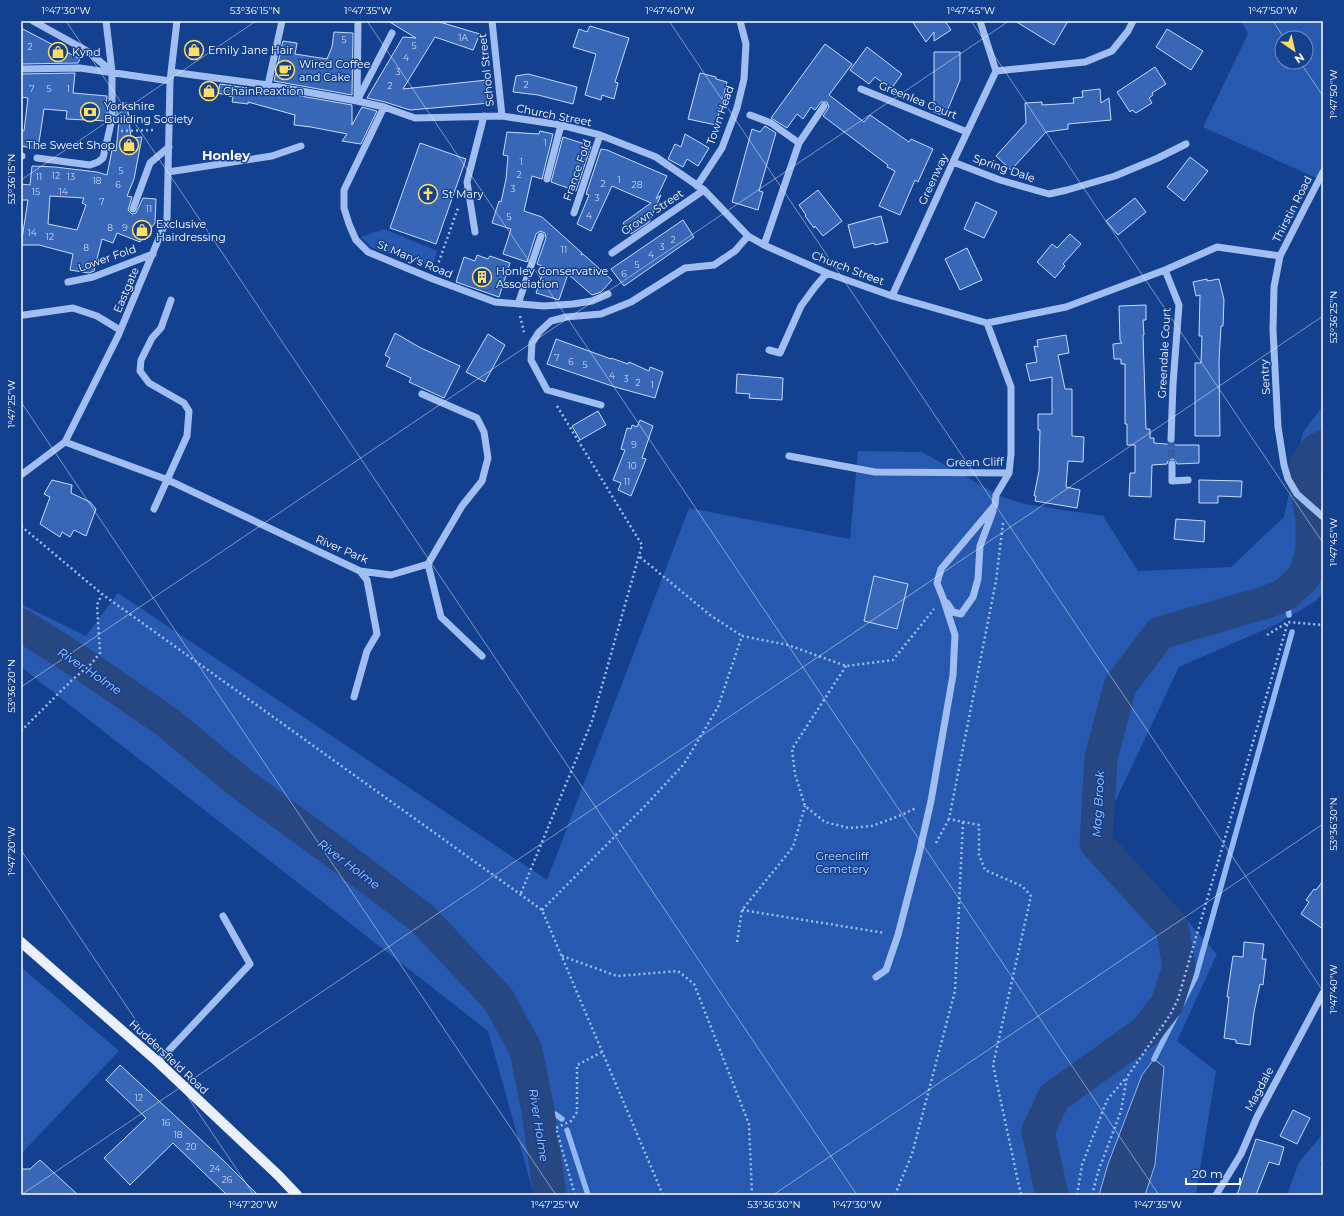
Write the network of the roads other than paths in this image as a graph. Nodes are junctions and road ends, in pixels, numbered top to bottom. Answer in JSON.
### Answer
{"nodes":[{"id":1,"x":33,"y":21,"type":"edge"},
{"id":2,"x":106,"y":21,"type":"edge"},
{"id":3,"x":177,"y":21,"type":"edge"},
{"id":4,"x":282,"y":21,"type":"edge"},
{"id":5,"x":358,"y":21,"type":"edge"},
{"id":6,"x":492,"y":21,"type":"edge"},
{"id":7,"x":740,"y":21,"type":"edge"},
{"id":8,"x":980,"y":21,"type":"edge"},
{"id":9,"x":1132,"y":21,"type":"edge"},
{"id":10,"x":392,"y":33,"type":"dead end"},
{"id":11,"x":21,"y":69,"type":"edge"},
{"id":12,"x":996,"y":71,"type":"junction"},
{"id":13,"x":112,"y":72,"type":"junction"},
{"id":14,"x":171,"y":72,"type":"junction"},
{"id":15,"x":170,"y":81,"type":"junction"},
{"id":16,"x":268,"y":85,"type":"junction"},
{"id":17,"x":861,"y":90,"type":"dead end"},
{"id":18,"x":357,"y":101,"type":"junction"},
{"id":19,"x":824,"y":106,"type":"dead end"},
{"id":20,"x":384,"y":107,"type":"junction"},
{"id":21,"x":750,"y":115,"type":"dead end"},
{"id":22,"x":484,"y":116,"type":"junction"},
{"id":23,"x":502,"y":116,"type":"junction"},
{"id":24,"x":560,"y":125,"type":"junction"},
{"id":25,"x":968,"y":132,"type":"junction"},
{"id":26,"x":600,"y":135,"type":"junction"},
{"id":27,"x":799,"y":143,"type":"junction"},
{"id":28,"x":1186,"y":144,"type":"dead end"},
{"id":29,"x":168,"y":146,"type":"junction"},
{"id":30,"x":301,"y":146,"type":"dead end"},
{"id":31,"x":37,"y":158,"type":"dead end"},
{"id":32,"x":953,"y":162,"type":"junction"},
{"id":33,"x":168,"y":172,"type":"junction"},
{"id":34,"x":1323,"y":172,"type":"edge"},
{"id":35,"x":547,"y":179,"type":"dead end"},
{"id":36,"x":698,"y":186,"type":"junction"},
{"id":37,"x":704,"y":190,"type":"junction"},
{"id":38,"x":133,"y":209,"type":"dead end"},
{"id":39,"x":574,"y":212,"type":"dead end"},
{"id":40,"x":476,"y":232,"type":"dead end"},
{"id":41,"x":541,"y":236,"type":"dead end"},
{"id":42,"x":748,"y":236,"type":"junction"},
{"id":43,"x":764,"y":245,"type":"junction"},
{"id":44,"x":612,"y":253,"type":"dead end"},
{"id":45,"x":153,"y":254,"type":"junction"},
{"id":46,"x":1280,"y":256,"type":"junction"},
{"id":47,"x":1165,"y":270,"type":"junction"},
{"id":48,"x":827,"y":274,"type":"junction"},
{"id":49,"x":68,"y":282,"type":"dead end"},
{"id":50,"x":608,"y":294,"type":"dead end"},
{"id":51,"x":892,"y":296,"type":"junction"},
{"id":52,"x":171,"y":300,"type":"dead end"},
{"id":53,"x":518,"y":304,"type":"junction"},
{"id":54,"x":24,"y":315,"type":"dead end"},
{"id":55,"x":987,"y":323,"type":"junction"},
{"id":56,"x":120,"y":330,"type":"junction"},
{"id":57,"x":768,"y":350,"type":"dead end"},
{"id":58,"x":422,"y":394,"type":"dead end"},
{"id":59,"x":601,"y":405,"type":"dead end"},
{"id":60,"x":1171,"y":439,"type":"tunnel mouth"},
{"id":61,"x":66,"y":442,"type":"junction"},
{"id":62,"x":789,"y":456,"type":"dead end"},
{"id":63,"x":1172,"y":464,"type":"tunnel mouth"},
{"id":64,"x":1009,"y":473,"type":"junction"},
{"id":65,"x":21,"y":475,"type":"edge"},
{"id":66,"x":168,"y":480,"type":"junction"},
{"id":67,"x":1188,"y":480,"type":"dead end"},
{"id":68,"x":995,"y":505,"type":"junction"},
{"id":69,"x":154,"y":509,"type":"dead end"},
{"id":70,"x":1323,"y":517,"type":"edge"},
{"id":71,"x":428,"y":564,"type":"junction"},
{"id":72,"x":360,"y":571,"type":"junction"},
{"id":73,"x":943,"y":598,"type":"junction"},
{"id":74,"x":482,"y":656,"type":"dead end"},
{"id":75,"x":354,"y":697,"type":"dead end"},
{"id":76,"x":223,"y":916,"type":"dead end"},
{"id":77,"x":21,"y":942,"type":"edge"},
{"id":78,"x":876,"y":977,"type":"dead end"},
{"id":79,"x":1323,"y":993,"type":"edge"},
{"id":80,"x":158,"y":1062,"type":"junction"},
{"id":81,"x":297,"y":1195,"type":"edge"},
{"id":82,"x":1216,"y":1195,"type":"edge"}],
"edges":[{"from":1,"to":13,"type":"street"},
{"from":2,"to":13,"type":"street"},
{"from":3,"to":14,"type":"street","name":"Eastgate"},
{"from":4,"to":16,"type":"street"},
{"from":5,"to":18,"type":"street"},
{"from":6,"to":23,"type":"street","name":"School Street"},
{"from":7,"to":36,"type":"street","name":"Town Head"},
{"from":8,"to":12,"type":"street"},
{"from":9,"to":12,"type":"street"},
{"from":10,"to":18,"type":"street"},
{"from":11,"to":13,"type":"street"},
{"from":12,"to":25,"type":"street","name":"Greenway"},
{"from":13,"to":15,"type":"street"},
{"from":13,"to":31,"type":"street"},
{"from":14,"to":15,"type":"street","name":"Eastgate"},
{"from":14,"to":16,"type":"street","name":"Church Street"},
{"from":15,"to":29,"type":"street","name":"Eastgate"},
{"from":16,"to":18,"type":"street","name":"Church Street"},
{"from":17,"to":25,"type":"street","name":"Greenlea Court"},
{"from":18,"to":20,"type":"street","name":"Church Street"},
{"from":19,"to":27,"type":"street"},
{"from":20,"to":22,"type":"street","name":"Church Street"},
{"from":20,"to":53,"type":"street","name":"St Mary's Road"},
{"from":21,"to":27,"type":"street"},
{"from":22,"to":23,"type":"street","name":"Church Street"},
{"from":22,"to":40,"type":"street"},
{"from":23,"to":24,"type":"street","name":"Church Street"},
{"from":24,"to":26,"type":"street","name":"Church Street"},
{"from":24,"to":35,"type":"street"},
{"from":25,"to":32,"type":"street","name":"Greenway"},
{"from":26,"to":36,"type":"street","name":"Church Street"},
{"from":26,"to":39,"type":"street","name":"France Fold"},
{"from":27,"to":43,"type":"street"},
{"from":28,"to":32,"type":"street","name":"Spring Dale"},
{"from":29,"to":33,"type":"street","name":"Eastgate"},
{"from":29,"to":38,"type":"street"},
{"from":30,"to":33,"type":"street"},
{"from":32,"to":51,"type":"street","name":"Greenway"},
{"from":33,"to":45,"type":"street","name":"Eastgate"},
{"from":34,"to":46,"type":"street","name":"Thirstin Road"},
{"from":36,"to":37,"type":"street","name":"Church Street"},
{"from":37,"to":42,"type":"street","name":"Church Street"},
{"from":37,"to":44,"type":"street","name":"Crown Street"},
{"from":41,"to":53,"type":"street"},
{"from":42,"to":43,"type":"street","name":"Church Street"},
{"from":42,"to":59,"type":"street"},
{"from":43,"to":48,"type":"street","name":"Church Street"},
{"from":45,"to":49,"type":"street","name":"Lower Fold"},
{"from":45,"to":56,"type":"street","name":"Eastgate"},
{"from":46,"to":47,"type":"street"},
{"from":46,"to":70,"type":"street","name":"Sentry"},
{"from":47,"to":55,"type":"street"},
{"from":47,"to":60,"type":"street","name":"Greendale Court"},
{"from":48,"to":51,"type":"street","name":"Church Street"},
{"from":48,"to":57,"type":"street"},
{"from":50,"to":53,"type":"street","name":"St Mary's Road"},
{"from":51,"to":55,"type":"street"},
{"from":52,"to":66,"type":"street"},
{"from":54,"to":56,"type":"street"},
{"from":55,"to":64,"type":"street","name":"Green Cliff"},
{"from":56,"to":61,"type":"street","name":"Eastgate"},
{"from":58,"to":71,"type":"street"},
{"from":61,"to":65,"type":"street","name":"Eastgate"},
{"from":61,"to":66,"type":"street","name":"River Park"},
{"from":62,"to":64,"type":"street","name":"Green Cliff"},
{"from":63,"to":67,"type":"street"},
{"from":64,"to":68,"type":"street"},
{"from":66,"to":69,"type":"street"},
{"from":66,"to":72,"type":"street","name":"River Park"},
{"from":68,"to":73,"type":"street"},
{"from":68,"to":73,"type":"street"},
{"from":71,"to":72,"type":"street","name":"River Park"},
{"from":71,"to":74,"type":"street"},
{"from":72,"to":75,"type":"street"},
{"from":73,"to":78,"type":"street"},
{"from":76,"to":80,"type":"street"},
{"from":77,"to":80,"type":"main road","name":"Huddersfield Road"},
{"from":79,"to":82,"type":"street","name":"Magdale"},
{"from":80,"to":81,"type":"main road","name":"Huddersfield Road"}]}
